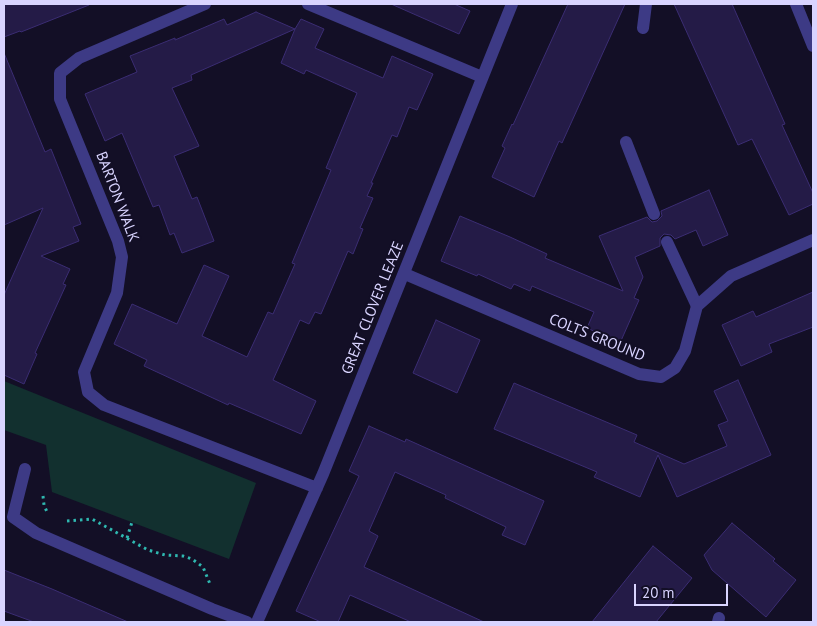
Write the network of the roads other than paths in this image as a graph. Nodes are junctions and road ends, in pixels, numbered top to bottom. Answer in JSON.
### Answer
{"nodes":[{"id":1,"x":205,"y":4,"type":"edge"},
{"id":2,"x":308,"y":4,"type":"edge"},
{"id":3,"x":512,"y":4,"type":"edge"},
{"id":4,"x":646,"y":4,"type":"edge"},
{"id":5,"x":796,"y":4,"type":"edge"},
{"id":6,"x":643,"y":28,"type":"dead end"},
{"id":7,"x":813,"y":46,"type":"edge"},
{"id":8,"x":482,"y":77,"type":"junction"},
{"id":9,"x":626,"y":142,"type":"dead end"},
{"id":10,"x":654,"y":214,"type":"dead end"},
{"id":11,"x":813,"y":240,"type":"edge"},
{"id":12,"x":667,"y":242,"type":"dead end"},
{"id":13,"x":404,"y":274,"type":"junction"},
{"id":14,"x":697,"y":306,"type":"junction"},
{"id":15,"x":25,"y":469,"type":"dead end"},
{"id":16,"x":317,"y":488,"type":"junction"},
{"id":17,"x":9,"y":518,"type":"edge"},
{"id":18,"x":247,"y":622,"type":"edge"},
{"id":19,"x":257,"y":622,"type":"edge"}],
"edges":[{"from":1,"to":16,"type":"street","name":"BARTON WALK"},
{"from":2,"to":8,"type":"street"},
{"from":3,"to":8,"type":"street","name":"GREAT CLOVER LEAZE"},
{"from":4,"to":6,"type":"street"},
{"from":5,"to":7,"type":"street"},
{"from":8,"to":13,"type":"street","name":"GREAT CLOVER LEAZE"},
{"from":9,"to":10,"type":"street"},
{"from":11,"to":14,"type":"street"},
{"from":12,"to":14,"type":"street"},
{"from":13,"to":14,"type":"street","name":"COLTS GROUND"},
{"from":13,"to":16,"type":"street","name":"GREAT CLOVER LEAZE"},
{"from":15,"to":17,"type":"street"},
{"from":16,"to":19,"type":"street","name":"GREAT CLOVER LEAZE"},
{"from":17,"to":18,"type":"street"}]}
